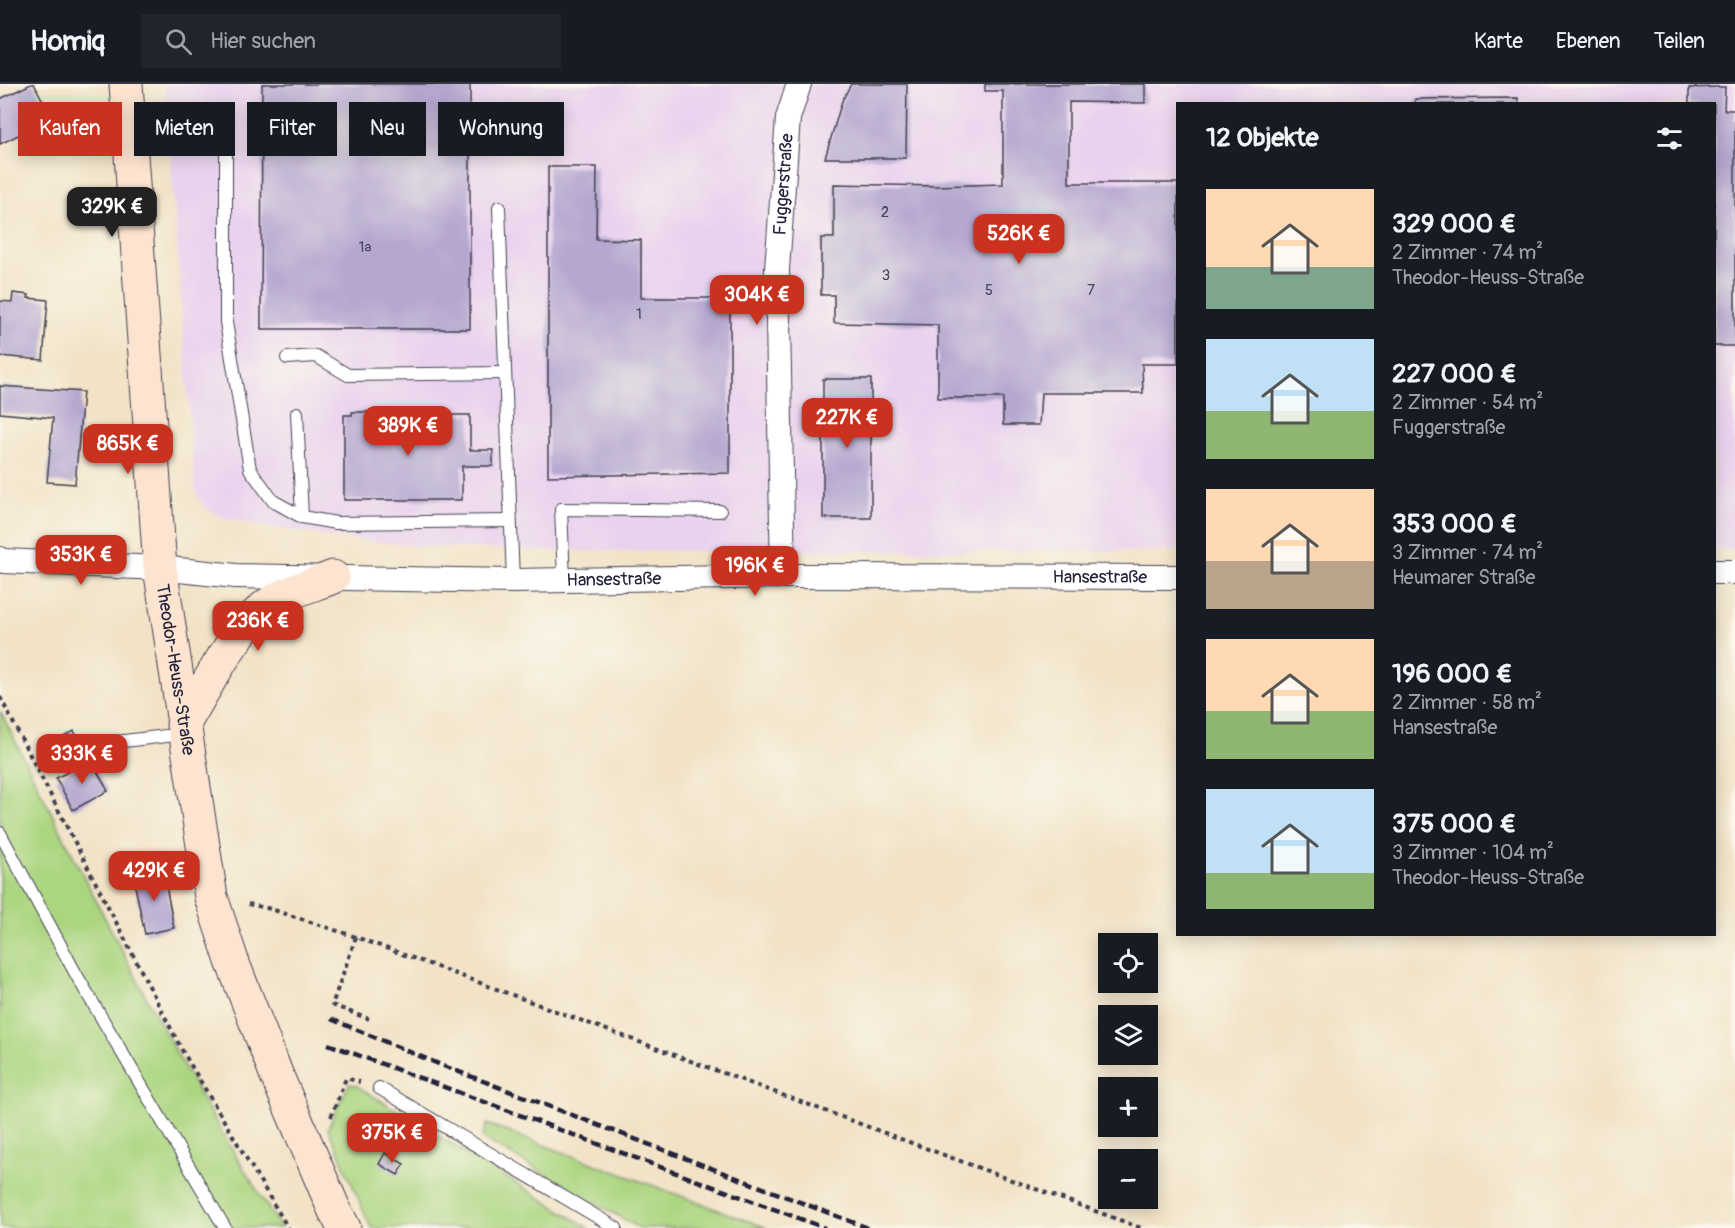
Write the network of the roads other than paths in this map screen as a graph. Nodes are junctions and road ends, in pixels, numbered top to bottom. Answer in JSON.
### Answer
{"nodes":[{"id":1,"x":126,"y":84,"type":"edge"},
{"id":2,"x":799,"y":84,"type":"edge"},
{"id":3,"x":226,"y":156,"type":"edge"},
{"id":4,"x":499,"y":207,"type":"dead end"},
{"id":5,"x":287,"y":358,"type":"dead end"},
{"id":6,"x":504,"y":373,"type":"junction"},
{"id":7,"x":297,"y":413,"type":"dead end"},
{"id":8,"x":720,"y":511,"type":"dead end"},
{"id":9,"x":302,"y":518,"type":"junction"},
{"id":10,"x":510,"y":521,"type":"junction"},
{"id":11,"x":0,"y":559,"type":"edge"},
{"id":12,"x":160,"y":568,"type":"junction"},
{"id":13,"x":1716,"y":572,"type":"edge"},
{"id":14,"x":1735,"y":572,"type":"edge"},
{"id":15,"x":783,"y":576,"type":"junction"},
{"id":16,"x":333,"y":577,"type":"junction"},
{"id":17,"x":1176,"y":577,"type":"edge"},
{"id":18,"x":564,"y":580,"type":"junction"},
{"id":19,"x":513,"y":581,"type":"junction"},
{"id":20,"x":184,"y":729,"type":"junction"},
{"id":21,"x":90,"y":745,"type":"dead end"},
{"id":22,"x":0,"y":833,"type":"edge"},
{"id":23,"x":379,"y":1088,"type":"dead end"},
{"id":24,"x":225,"y":1228,"type":"edge"},
{"id":25,"x":344,"y":1228,"type":"edge"},
{"id":26,"x":616,"y":1228,"type":"edge"}],
"edges":[{"from":1,"to":12,"type":"main road","name":"Theodor-Heuss-Straße"},
{"from":2,"to":15,"type":"street","name":"Fuggerstraße"},
{"from":3,"to":9,"type":"lane"},
{"from":4,"to":6,"type":"lane"},
{"from":5,"to":6,"type":"lane"},
{"from":6,"to":10,"type":"lane"},
{"from":7,"to":9,"type":"lane"},
{"from":8,"to":18,"type":"lane"},
{"from":9,"to":10,"type":"lane"},
{"from":10,"to":19,"type":"lane"},
{"from":11,"to":12,"type":"street","name":"Hansestraße"},
{"from":12,"to":16,"type":"street","name":"Hansestraße"},
{"from":12,"to":20,"type":"main road","name":"Theodor-Heuss-Straße"},
{"from":13,"to":14,"type":"street"},
{"from":15,"to":17,"type":"street","name":"Hansestraße"},
{"from":15,"to":18,"type":"street","name":"Hansestraße"},
{"from":16,"to":19,"type":"street","name":"Hansestraße"},
{"from":16,"to":20,"type":"main road"},
{"from":18,"to":19,"type":"street","name":"Hansestraße"},
{"from":20,"to":21,"type":"lane"},
{"from":20,"to":25,"type":"main road","name":"Theodor-Heuss-Straße"},
{"from":22,"to":24,"type":"lane"},
{"from":23,"to":26,"type":"lane"}]}
